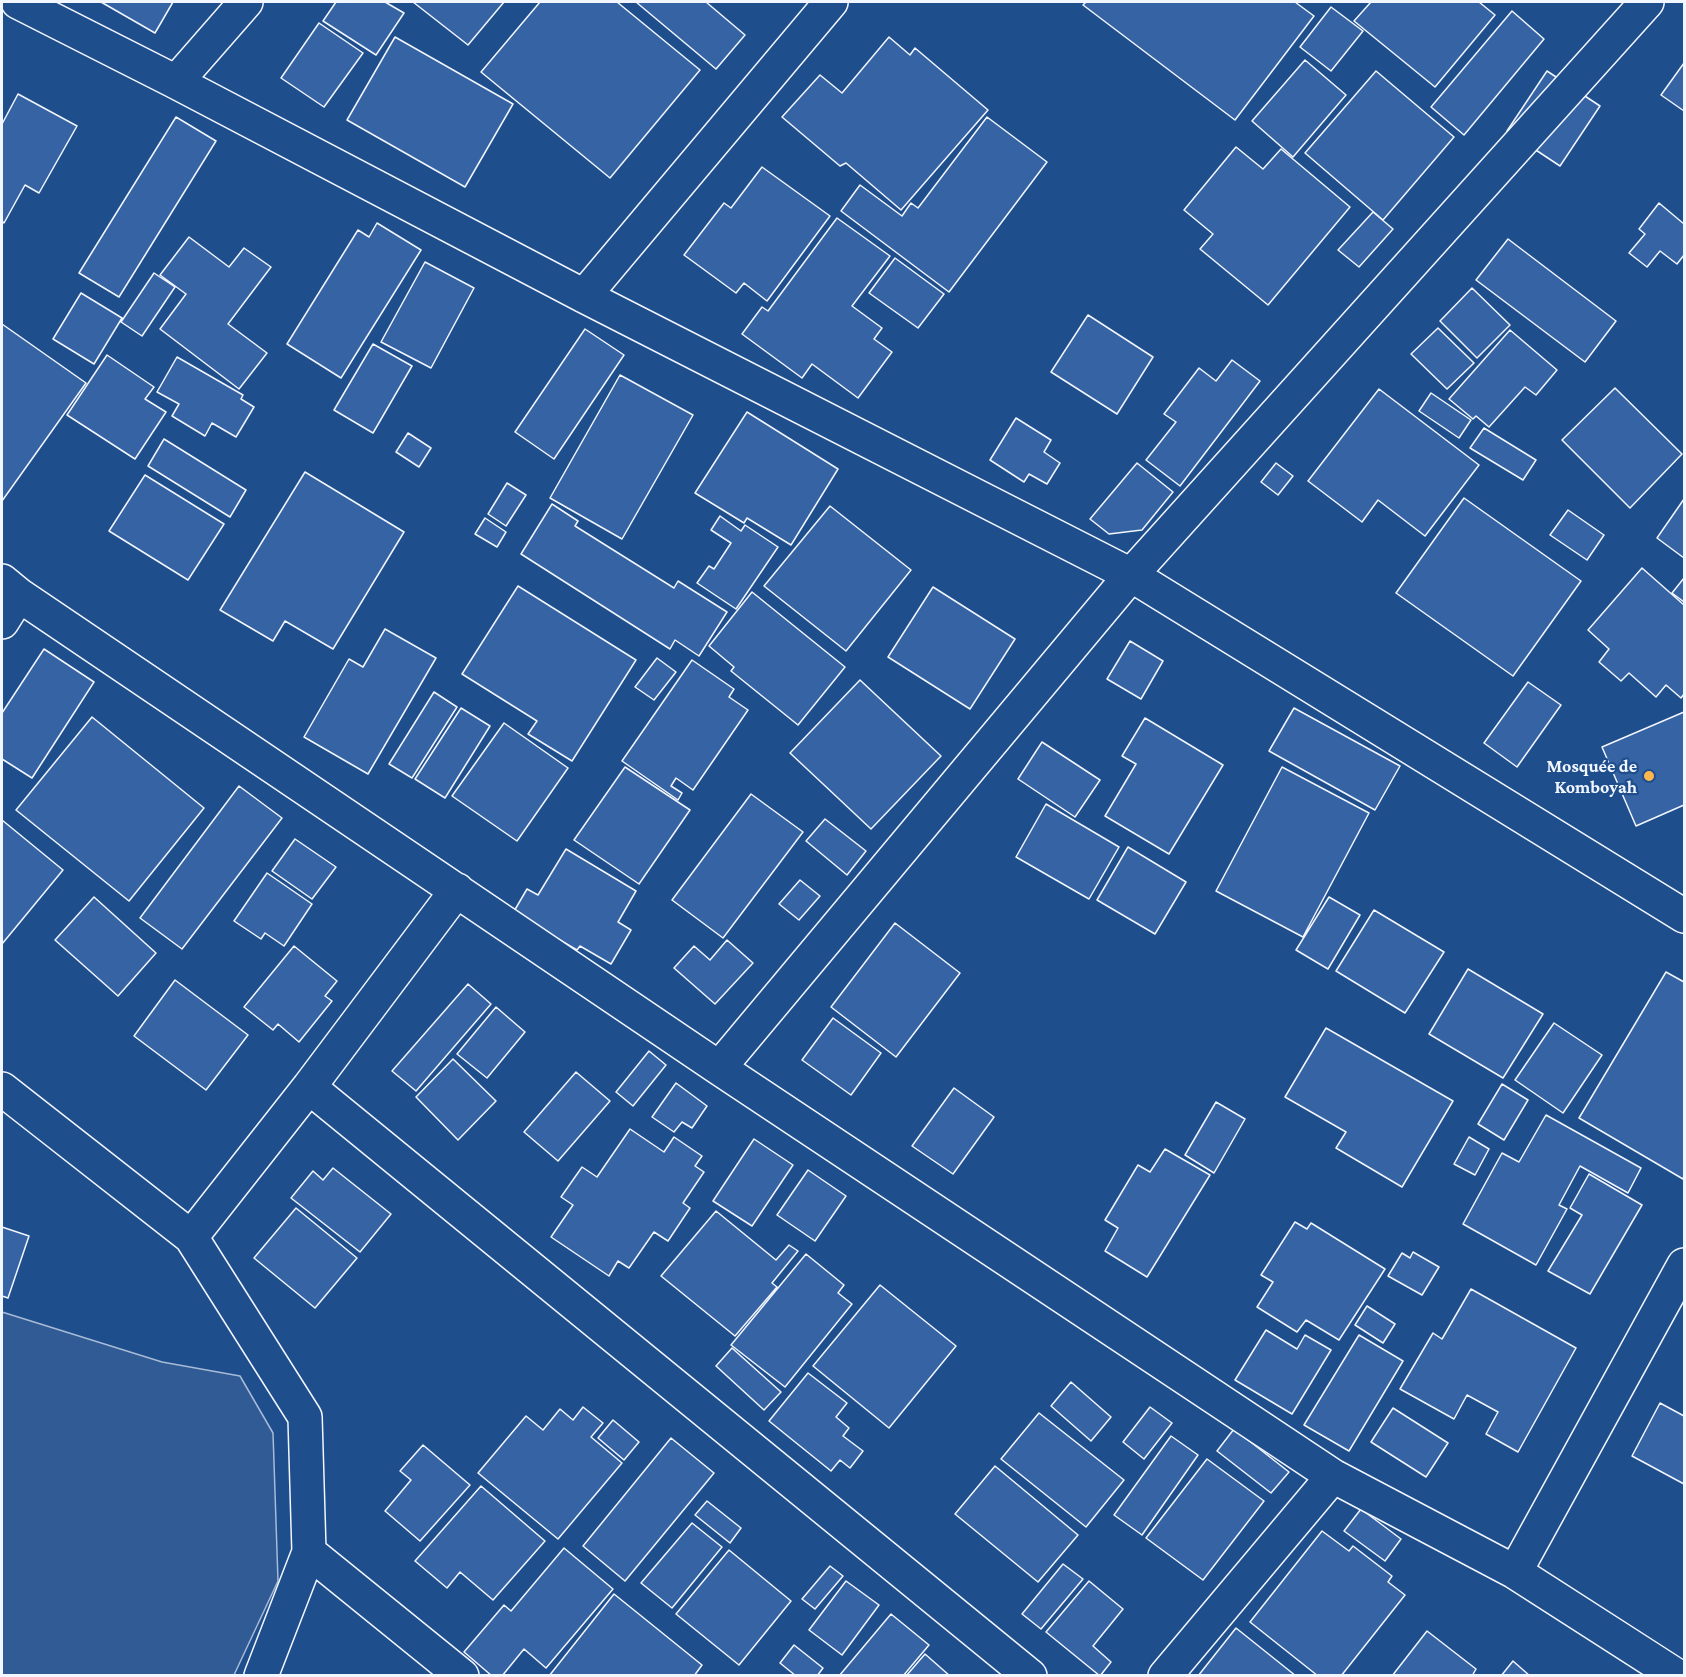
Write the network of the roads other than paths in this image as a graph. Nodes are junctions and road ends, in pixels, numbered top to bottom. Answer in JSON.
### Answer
{"nodes":[{"id":1,"x":18,"y":2,"type":"edge"},
{"id":2,"x":246,"y":2,"type":"edge"},
{"id":3,"x":831,"y":2,"type":"edge"},
{"id":4,"x":1647,"y":2,"type":"edge"},
{"id":5,"x":177,"y":82,"type":"junction"},
{"id":6,"x":584,"y":296,"type":"junction"},
{"id":7,"x":1131,"y":575,"type":"junction"},
{"id":8,"x":10,"y":588,"type":"edge"},
{"id":9,"x":2,"y":622,"type":"edge"},
{"id":10,"x":457,"y":890,"type":"junction"},
{"id":11,"x":1684,"y":916,"type":"edge"},
{"id":12,"x":719,"y":1068,"type":"junction"},
{"id":13,"x":309,"y":1087,"type":"junction"},
{"id":14,"x":2,"y":1089,"type":"edge"},
{"id":15,"x":191,"y":1237,"type":"junction"},
{"id":16,"x":1684,"y":1265,"type":"edge"},
{"id":17,"x":1333,"y":1476,"type":"junction"},
{"id":18,"x":309,"y":1552,"type":"junction"},
{"id":19,"x":1515,"y":1572,"type":"junction"},
{"id":20,"x":261,"y":1676,"type":"edge"},
{"id":21,"x":462,"y":1676,"type":"edge"},
{"id":22,"x":1030,"y":1676,"type":"edge"},
{"id":23,"x":1166,"y":1676,"type":"edge"},
{"id":24,"x":1677,"y":1676,"type":"edge"}],
"edges":[{"from":1,"to":5,"type":"street"},
{"from":2,"to":5,"type":"street"},
{"from":3,"to":6,"type":"street"},
{"from":4,"to":7,"type":"street"},
{"from":5,"to":6,"type":"street"},
{"from":6,"to":7,"type":"street"},
{"from":7,"to":11,"type":"street"},
{"from":7,"to":12,"type":"street"},
{"from":8,"to":9,"type":"street"},
{"from":8,"to":10,"type":"street"},
{"from":10,"to":12,"type":"street"},
{"from":10,"to":13,"type":"street"},
{"from":12,"to":17,"type":"street"},
{"from":13,"to":15,"type":"street"},
{"from":13,"to":22,"type":"street"},
{"from":14,"to":15,"type":"street"},
{"from":15,"to":18,"type":"street"},
{"from":16,"to":19,"type":"street"},
{"from":17,"to":19,"type":"street"},
{"from":17,"to":23,"type":"street"},
{"from":18,"to":20,"type":"street"},
{"from":18,"to":21,"type":"street"},
{"from":19,"to":24,"type":"street"}]}
